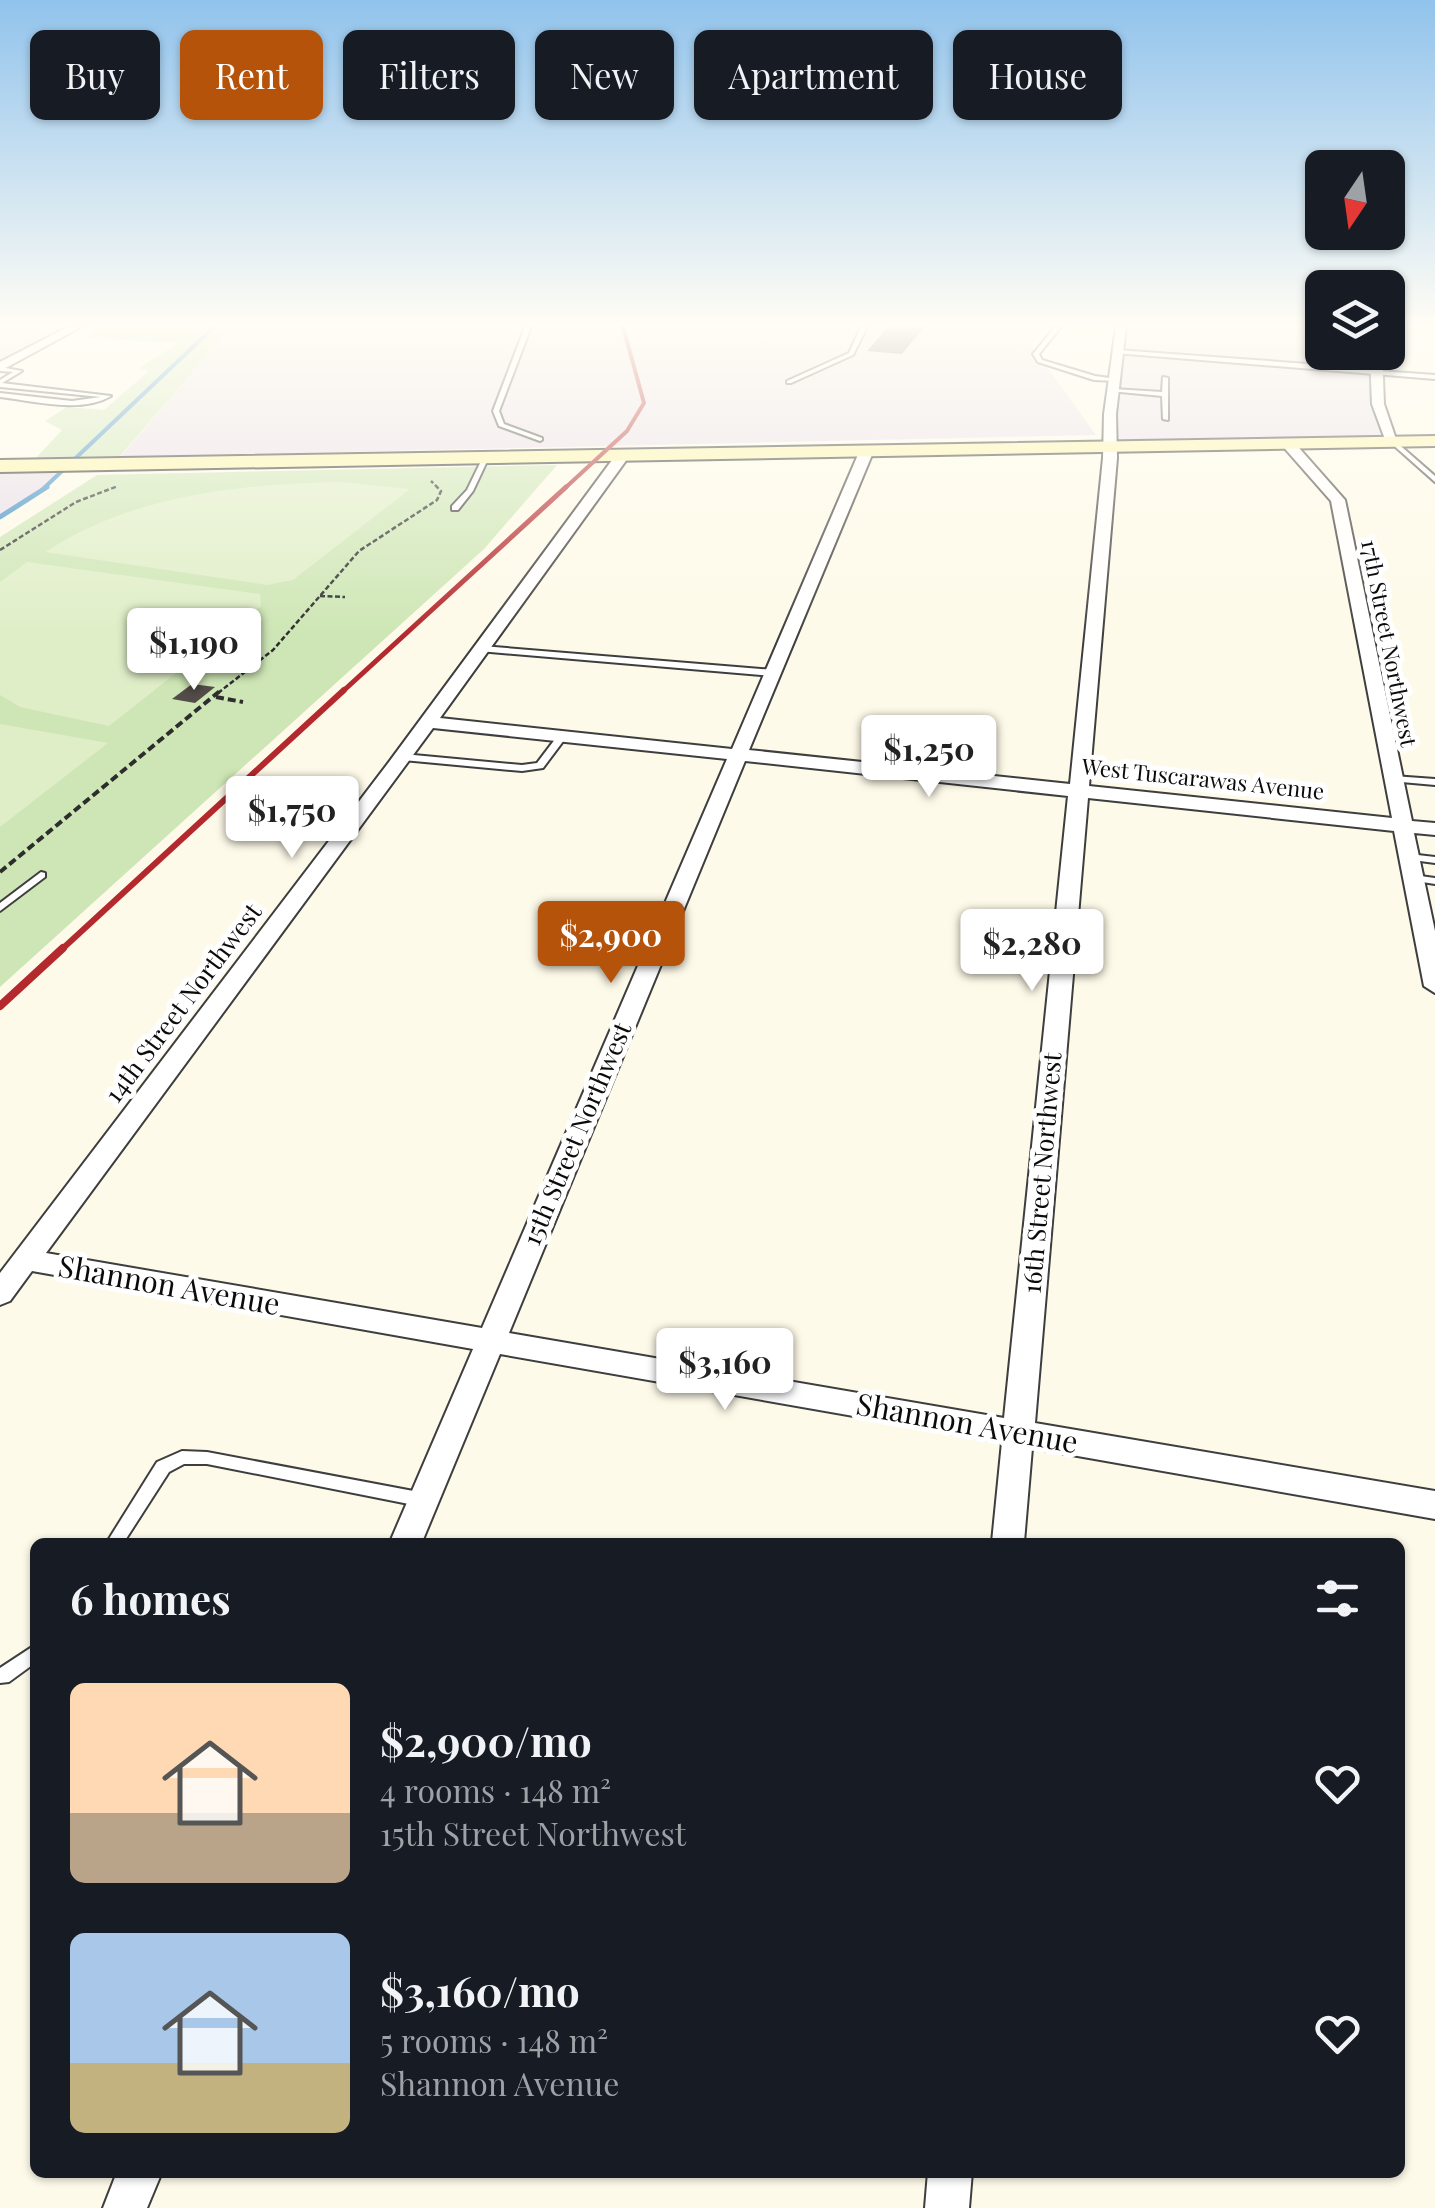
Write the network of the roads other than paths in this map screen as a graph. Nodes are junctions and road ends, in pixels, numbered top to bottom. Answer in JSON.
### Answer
{"nodes":[{"id":1,"x":515,"y":430,"type":"edge"},
{"id":2,"x":1110,"y":430,"type":"edge"},
{"id":3,"x":1388,"y":430,"type":"edge"},
{"id":4,"x":540,"y":439,"type":"dead end"},
{"id":5,"x":1435,"y":441,"type":"edge"},
{"id":6,"x":1393,"y":442,"type":"junction"},
{"id":7,"x":1287,"y":443,"type":"junction"},
{"id":8,"x":1109,"y":446,"type":"junction"},
{"id":9,"x":867,"y":450,"type":"junction"},
{"id":10,"x":623,"y":455,"type":"junction"},
{"id":11,"x":486,"y":457,"type":"junction"},
{"id":12,"x":0,"y":466,"type":"edge"},
{"id":13,"x":1435,"y":480,"type":"edge"},
{"id":14,"x":456,"y":508,"type":"dead end"},
{"id":15,"x":482,"y":650,"type":"junction"},
{"id":16,"x":774,"y":673,"type":"junction"},
{"id":17,"x":428,"y":722,"type":"junction"},
{"id":18,"x":562,"y":736,"type":"junction"},
{"id":19,"x":738,"y":755,"type":"junction"},
{"id":20,"x":403,"y":757,"type":"junction"},
{"id":21,"x":1393,"y":779,"type":"junction"},
{"id":22,"x":1435,"y":782,"type":"edge"},
{"id":23,"x":1080,"y":791,"type":"junction"},
{"id":24,"x":1402,"y":826,"type":"junction"},
{"id":25,"x":1435,"y":829,"type":"edge"},
{"id":26,"x":1409,"y":857,"type":"junction"},
{"id":27,"x":1435,"y":860,"type":"edge"},
{"id":28,"x":41,"y":874,"type":"dead end"},
{"id":29,"x":1413,"y":878,"type":"junction"},
{"id":30,"x":1435,"y":881,"type":"edge"},
{"id":31,"x":0,"y":908,"type":"edge"},
{"id":32,"x":1435,"y":986,"type":"edge"},
{"id":33,"x":26,"y":1260,"type":"junction"},
{"id":34,"x":0,"y":1294,"type":"edge"},
{"id":35,"x":489,"y":1342,"type":"junction"},
{"id":36,"x":1018,"y":1433,"type":"junction"},
{"id":37,"x":424,"y":1500,"type":"junction"},
{"id":38,"x":1435,"y":1505,"type":"edge"},
{"id":39,"x":118,"y":1538,"type":"edge"},
{"id":40,"x":408,"y":1538,"type":"edge"},
{"id":41,"x":1008,"y":1538,"type":"edge"},
{"id":42,"x":30,"y":1656,"type":"edge"},
{"id":43,"x":1,"y":1678,"type":"edge"},
{"id":44,"x":137,"y":2178,"type":"edge"},
{"id":45,"x":950,"y":2178,"type":"edge"},
{"id":46,"x":124,"y":2208,"type":"edge"},
{"id":47,"x":947,"y":2208,"type":"edge"}],
"edges":[{"from":1,"to":4,"type":"lane"},
{"from":2,"to":8,"type":"street","name":"16th Street Northwest"},
{"from":3,"to":6,"type":"street"},
{"from":5,"to":6,"type":"main road"},
{"from":6,"to":7,"type":"main road"},
{"from":6,"to":13,"type":"lane"},
{"from":7,"to":8,"type":"main road"},
{"from":7,"to":21,"type":"street","name":"17th Street Northwest"},
{"from":8,"to":9,"type":"main road"},
{"from":8,"to":23,"type":"street","name":"16th Street Northwest"},
{"from":9,"to":10,"type":"main road"},
{"from":9,"to":16,"type":"street","name":"15th Street Northwest"},
{"from":10,"to":11,"type":"main road"},
{"from":10,"to":15,"type":"street","name":"14th Street Northwest"},
{"from":11,"to":12,"type":"main road"},
{"from":11,"to":14,"type":"lane"},
{"from":15,"to":16,"type":"lane"},
{"from":15,"to":17,"type":"street","name":"14th Street Northwest"},
{"from":16,"to":19,"type":"street","name":"15th Street Northwest"},
{"from":17,"to":18,"type":"street","name":"West Tuscarawas Avenue"},
{"from":17,"to":20,"type":"street","name":"14th Street Northwest"},
{"from":18,"to":19,"type":"street","name":"West Tuscarawas Avenue"},
{"from":18,"to":20,"type":"lane"},
{"from":19,"to":23,"type":"street","name":"West Tuscarawas Avenue"},
{"from":19,"to":35,"type":"street","name":"15th Street Northwest"},
{"from":20,"to":33,"type":"street","name":"14th Street Northwest"},
{"from":21,"to":22,"type":"lane"},
{"from":21,"to":24,"type":"street","name":"17th Street Northwest"},
{"from":23,"to":24,"type":"street","name":"West Tuscarawas Avenue"},
{"from":23,"to":36,"type":"street","name":"16th Street Northwest"},
{"from":24,"to":25,"type":"street","name":"West Tuscarawas Avenue"},
{"from":24,"to":26,"type":"street","name":"17th Street Northwest"},
{"from":26,"to":27,"type":"lane"},
{"from":26,"to":29,"type":"street","name":"17th Street Northwest"},
{"from":28,"to":31,"type":"lane"},
{"from":29,"to":30,"type":"lane"},
{"from":29,"to":32,"type":"street","name":"17th Street Northwest"},
{"from":33,"to":34,"type":"street","name":"14th Street Northwest"},
{"from":33,"to":35,"type":"street","name":"Shannon Avenue"},
{"from":35,"to":36,"type":"street","name":"Shannon Avenue"},
{"from":35,"to":37,"type":"street","name":"15th Street Northwest"},
{"from":36,"to":38,"type":"street","name":"Shannon Avenue"},
{"from":36,"to":41,"type":"street","name":"16th Street Northwest"},
{"from":37,"to":39,"type":"lane"},
{"from":37,"to":40,"type":"street","name":"15th Street Northwest"},
{"from":42,"to":43,"type":"lane"},
{"from":44,"to":46,"type":"street"},
{"from":45,"to":47,"type":"street"}]}
